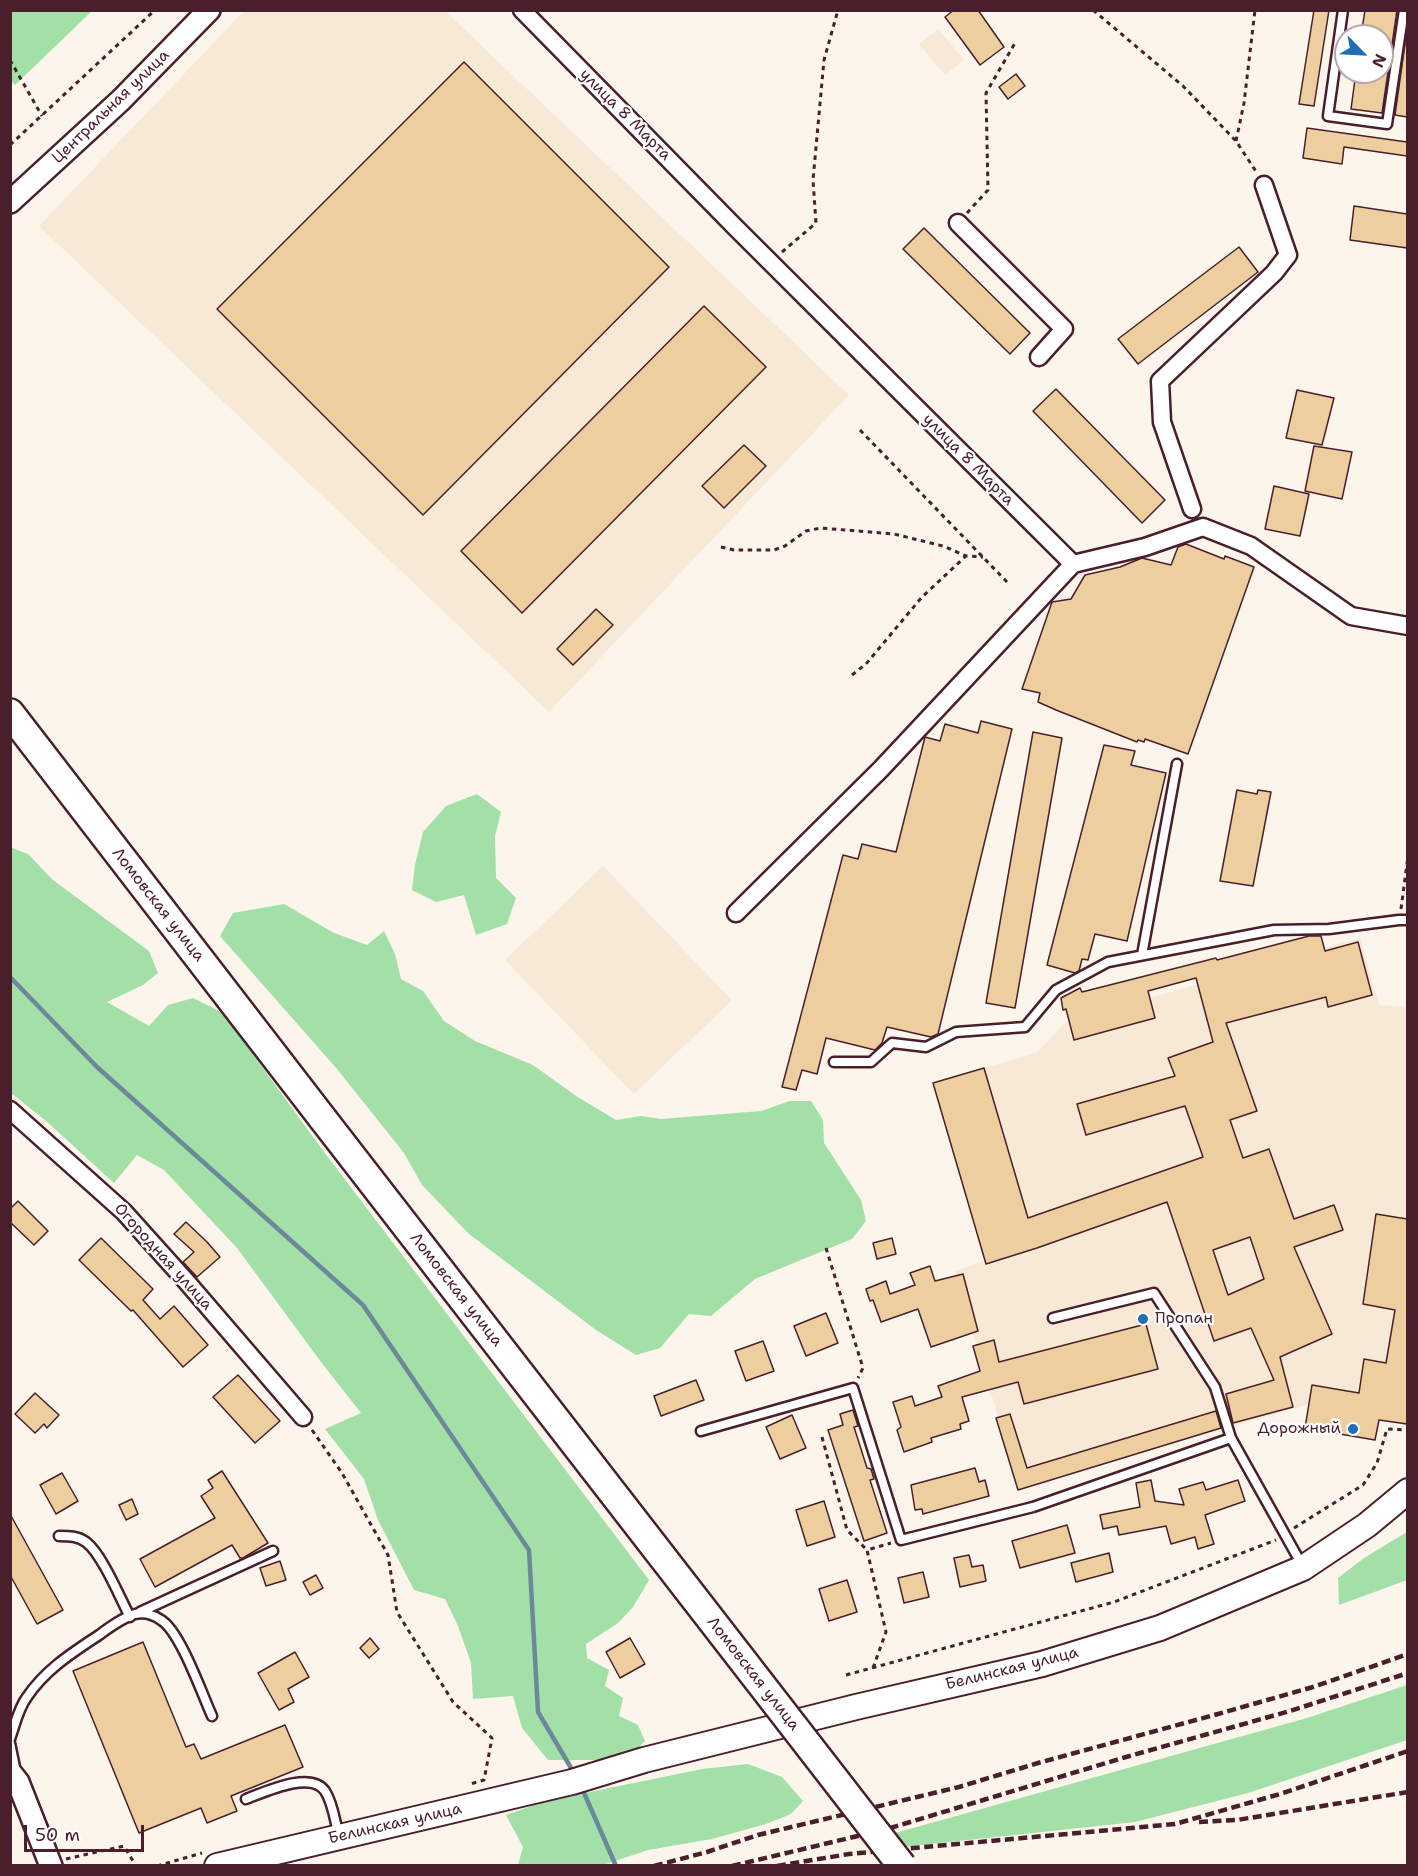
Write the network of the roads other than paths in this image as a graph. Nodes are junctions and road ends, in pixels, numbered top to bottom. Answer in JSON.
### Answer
{"nodes":[{"id":1,"x":209,"y":10,"type":"edge"},
{"id":2,"x":522,"y":10,"type":"edge"},
{"id":3,"x":1343,"y":10,"type":"edge"},
{"id":4,"x":1404,"y":10,"type":"edge"},
{"id":5,"x":1264,"y":185,"type":"road end"},
{"id":6,"x":10,"y":202,"type":"edge"},
{"id":7,"x":958,"y":223,"type":"road end"},
{"id":8,"x":1040,"y":357,"type":"dead end"},
{"id":9,"x":1192,"y":509,"type":"dead end"},
{"id":10,"x":1073,"y":564,"type":"junction"},
{"id":11,"x":1407,"y":626,"type":"edge"},
{"id":12,"x":10,"y":713,"type":"edge"},
{"id":13,"x":1177,"y":764,"type":"dead end"},
{"id":14,"x":736,"y":913,"type":"dead end"},
{"id":15,"x":1403,"y":920,"type":"edge"},
{"id":16,"x":1142,"y":956,"type":"junction"},
{"id":17,"x":834,"y":1062,"type":"dead end"},
{"id":18,"x":10,"y":1110,"type":"edge"},
{"id":19,"x":1053,"y":1318,"type":"dead end"},
{"id":20,"x":303,"y":1417,"type":"road end"},
{"id":21,"x":701,"y":1431,"type":"dead end"},
{"id":22,"x":1231,"y":1438,"type":"junction"},
{"id":23,"x":1407,"y":1491,"type":"edge"},
{"id":24,"x":59,"y":1536,"type":"dead end"},
{"id":25,"x":273,"y":1551,"type":"dead end"},
{"id":26,"x":1303,"y":1568,"type":"junction"},
{"id":27,"x":133,"y":1616,"type":"junction"},
{"id":28,"x":212,"y":1716,"type":"dead end"},
{"id":29,"x":10,"y":1741,"type":"edge"},
{"id":30,"x":14,"y":1777,"type":"edge"},
{"id":31,"x":246,"y":1799,"type":"dead end"},
{"id":32,"x":340,"y":1836,"type":"junction"},
{"id":33,"x":213,"y":1858,"type":"edge"},
{"id":34,"x":51,"y":1864,"type":"edge"},
{"id":35,"x":902,"y":1866,"type":"edge"}],
"edges":[{"from":1,"to":6,"type":"street","name":"Центральная улица"},
{"from":2,"to":10,"type":"street","name":"улица 8 Марта"},
{"from":3,"to":4,"type":"lane"},
{"from":5,"to":9,"type":"street"},
{"from":7,"to":8,"type":"street"},
{"from":10,"to":11,"type":"street"},
{"from":10,"to":14,"type":"street"},
{"from":12,"to":35,"type":"main road","name":"Ломовская улица","bridge":true},
{"from":13,"to":16,"type":"lane"},
{"from":15,"to":16,"type":"lane"},
{"from":16,"to":17,"type":"lane"},
{"from":18,"to":20,"type":"street","name":"Огородная улица"},
{"from":19,"to":22,"type":"lane"},
{"from":21,"to":22,"type":"lane"},
{"from":22,"to":26,"type":"lane"},
{"from":23,"to":26,"type":"main road","name":"Белинская улица"},
{"from":24,"to":27,"type":"lane"},
{"from":25,"to":27,"type":"lane"},
{"from":26,"to":32,"type":"main road","name":"Белинская улица"},
{"from":27,"to":28,"type":"lane"},
{"from":27,"to":29,"type":"lane"},
{"from":29,"to":30,"type":"lane"},
{"from":30,"to":34,"type":"street"},
{"from":31,"to":32,"type":"lane"},
{"from":32,"to":33,"type":"main road","name":"Белинская улица"}]}
